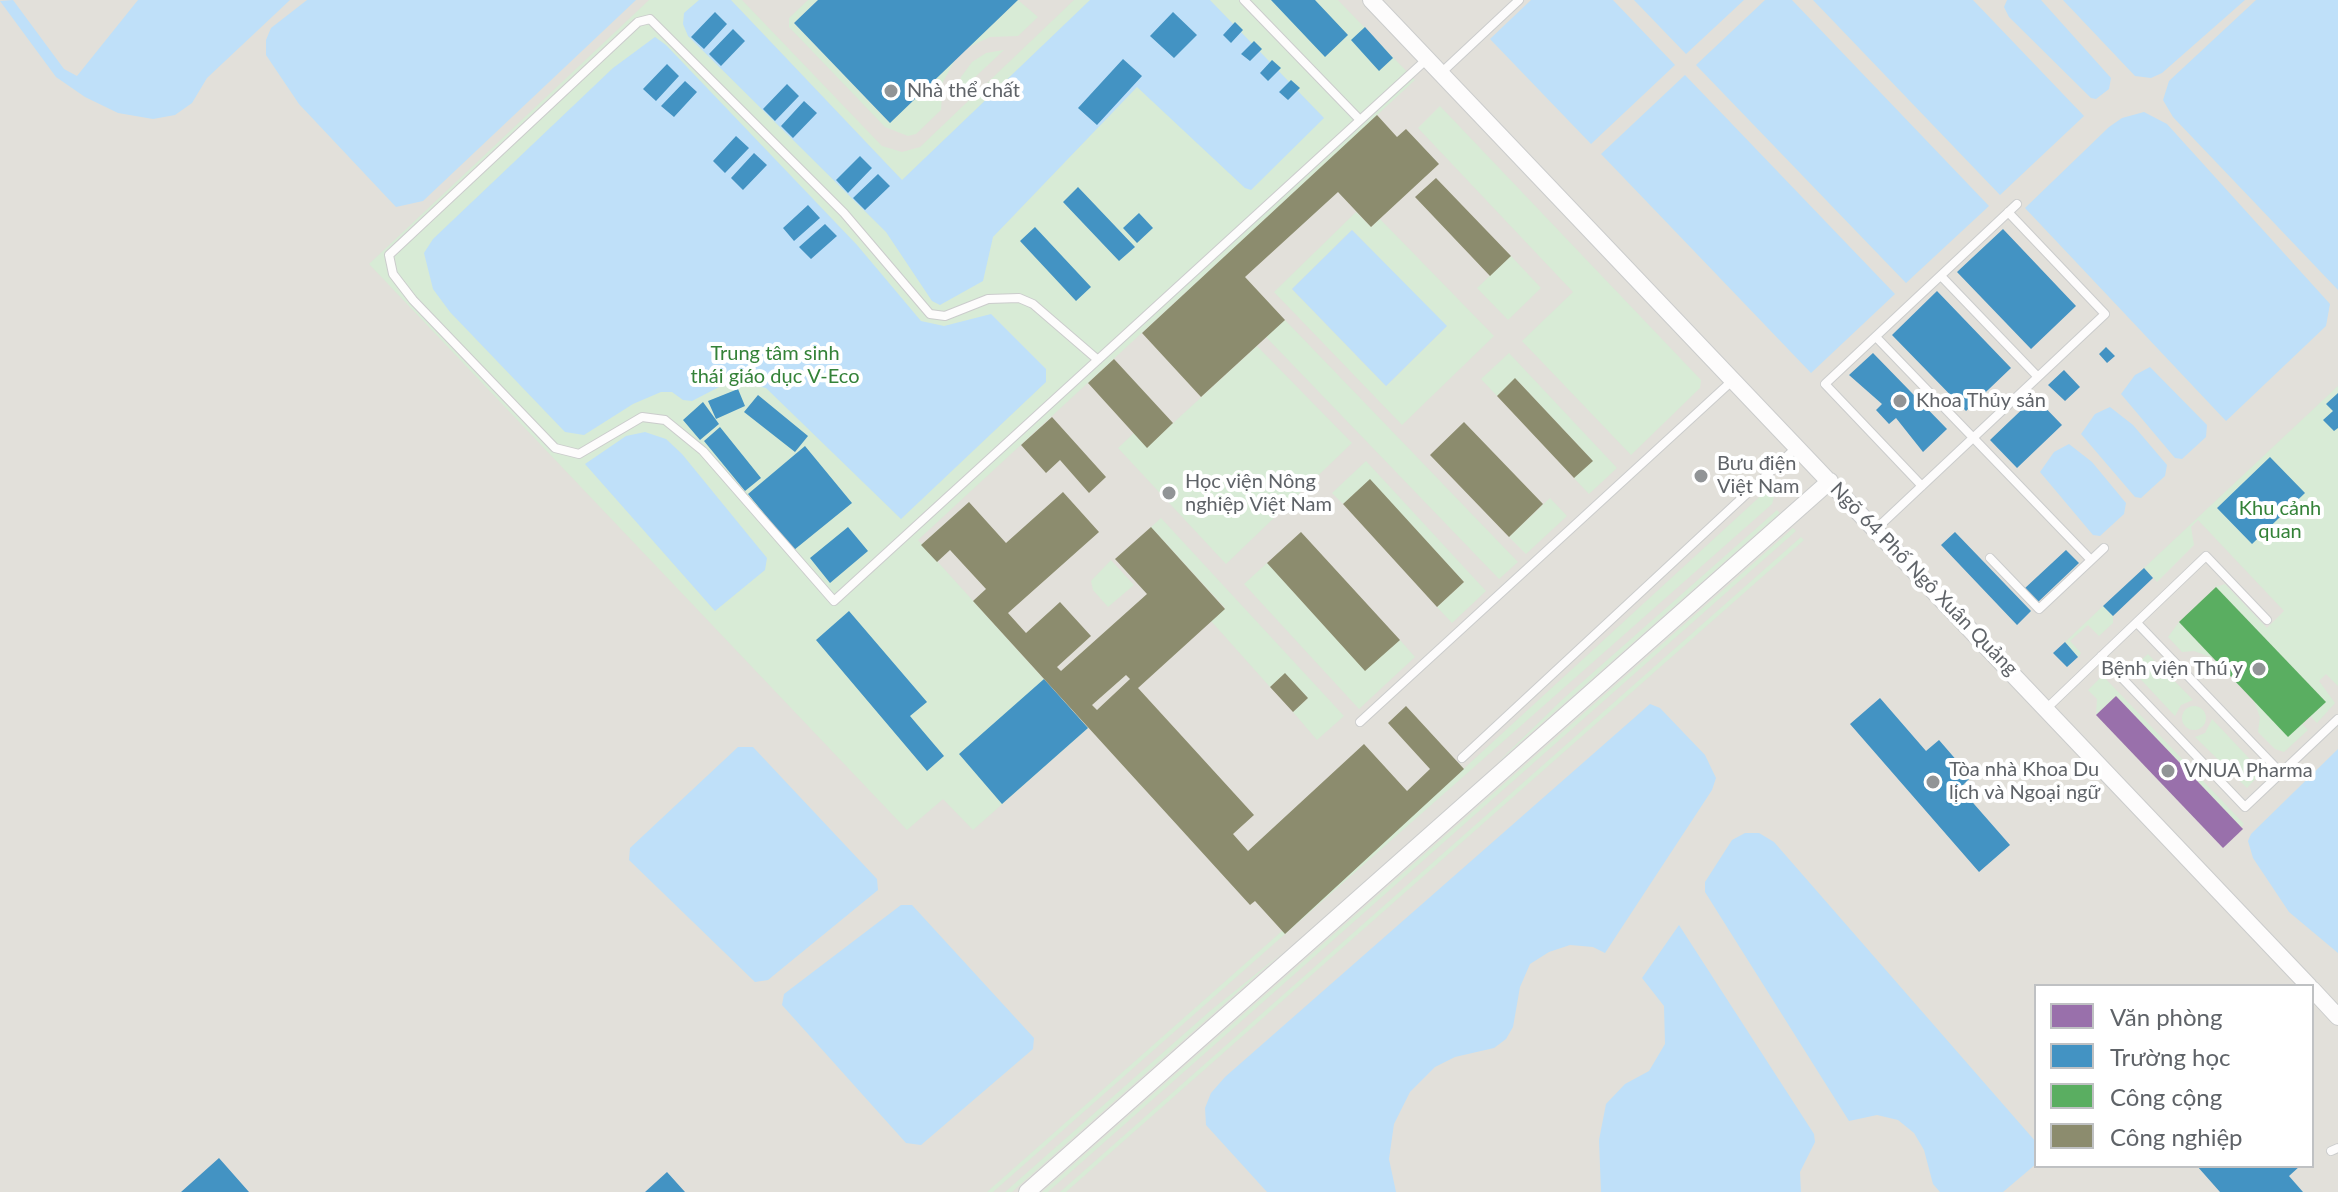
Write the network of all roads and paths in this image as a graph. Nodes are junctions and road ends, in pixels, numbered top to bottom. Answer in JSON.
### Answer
{"nodes":[{"id":1,"x":1244,"y":0,"type":"edge"},
{"id":2,"x":1371,"y":0,"type":"edge"},
{"id":3,"x":1519,"y":0,"type":"edge"},
{"id":4,"x":1427,"y":59,"type":"junction"},
{"id":5,"x":1441,"y":73,"type":"junction"},
{"id":6,"x":1360,"y":120,"type":"junction"},
{"id":7,"x":2017,"y":204,"type":"dead end"},
{"id":8,"x":2008,"y":212,"type":"junction"},
{"id":9,"x":1941,"y":276,"type":"junction"},
{"id":10,"x":1876,"y":337,"type":"junction"},
{"id":11,"x":1098,"y":360,"type":"junction"},
{"id":12,"x":2038,"y":377,"type":"junction"},
{"id":13,"x":1733,"y":380,"type":"junction"},
{"id":14,"x":1973,"y":438,"type":"junction"},
{"id":15,"x":1797,"y":447,"type":"junction"},
{"id":16,"x":1830,"y":481,"type":"junction"},
{"id":17,"x":1922,"y":486,"type":"junction"},
{"id":18,"x":1876,"y":529,"type":"junction"},
{"id":19,"x":2104,"y":548,"type":"dead end"},
{"id":20,"x":1990,"y":558,"type":"dead end"},
{"id":21,"x":2091,"y":560,"type":"junction"},
{"id":22,"x":2267,"y":620,"type":"dead end"},
{"id":23,"x":2137,"y":623,"type":"junction"},
{"id":24,"x":2101,"y":656,"type":"junction"},
{"id":25,"x":2047,"y":708,"type":"junction"},
{"id":26,"x":2338,"y":719,"type":"edge"},
{"id":27,"x":1360,"y":722,"type":"dead end"},
{"id":28,"x":1462,"y":758,"type":"dead end"},
{"id":29,"x":2281,"y":773,"type":"junction"},
{"id":30,"x":2306,"y":984,"type":"edge"},
{"id":31,"x":2314,"y":992,"type":"edge"},
{"id":32,"x":2338,"y":1019,"type":"edge"},
{"id":33,"x":1027,"y":1192,"type":"edge"}],
"edges":[{"from":1,"to":6,"type":"lane"},
{"from":2,"to":4,"type":"street","name":"Ngõ 64 Phố Ngô Xuân Quảng"},
{"from":3,"to":5,"type":"lane"},
{"from":4,"to":5,"type":"street","name":"Ngõ 64 Phố Ngô Xuân Quảng"},
{"from":4,"to":6,"type":"lane"},
{"from":5,"to":13,"type":"street","name":"Ngõ 64 Phố Ngô Xuân Quảng"},
{"from":6,"to":11,"type":"lane"},
{"from":7,"to":8,"type":"lane"},
{"from":8,"to":9,"type":"lane"},
{"from":8,"to":12,"type":"lane"},
{"from":9,"to":10,"type":"lane"},
{"from":9,"to":12,"type":"lane"},
{"from":10,"to":14,"type":"lane"},
{"from":10,"to":17,"type":"lane"},
{"from":11,"to":11,"type":"lane"},
{"from":12,"to":14,"type":"lane"},
{"from":13,"to":15,"type":"street","name":"Ngõ 64 Phố Ngô Xuân Quảng"},
{"from":13,"to":27,"type":"lane"},
{"from":14,"to":17,"type":"lane"},
{"from":14,"to":21,"type":"lane"},
{"from":15,"to":16,"type":"street","name":"Ngõ 64 Phố Ngô Xuân Quảng"},
{"from":15,"to":28,"type":"lane"},
{"from":16,"to":18,"type":"street","name":"Ngõ 64 Phố Ngô Xuân Quảng"},
{"from":16,"to":33,"type":"street"},
{"from":17,"to":18,"type":"lane"},
{"from":18,"to":25,"type":"street","name":"Ngõ 64 Phố Ngô Xuân Quảng"},
{"from":19,"to":21,"type":"lane"},
{"from":20,"to":21,"type":"lane"},
{"from":22,"to":23,"type":"lane"},
{"from":23,"to":24,"type":"lane"},
{"from":23,"to":29,"type":"lane"},
{"from":24,"to":25,"type":"lane"},
{"from":24,"to":29,"type":"lane"},
{"from":25,"to":30,"type":"street","name":"Ngõ 64 Phố Ngô Xuân Quảng"},
{"from":26,"to":29,"type":"lane"},
{"from":31,"to":32,"type":"street","name":"Ngõ 64 Phố Ngô Xuân Quảng"}]}
